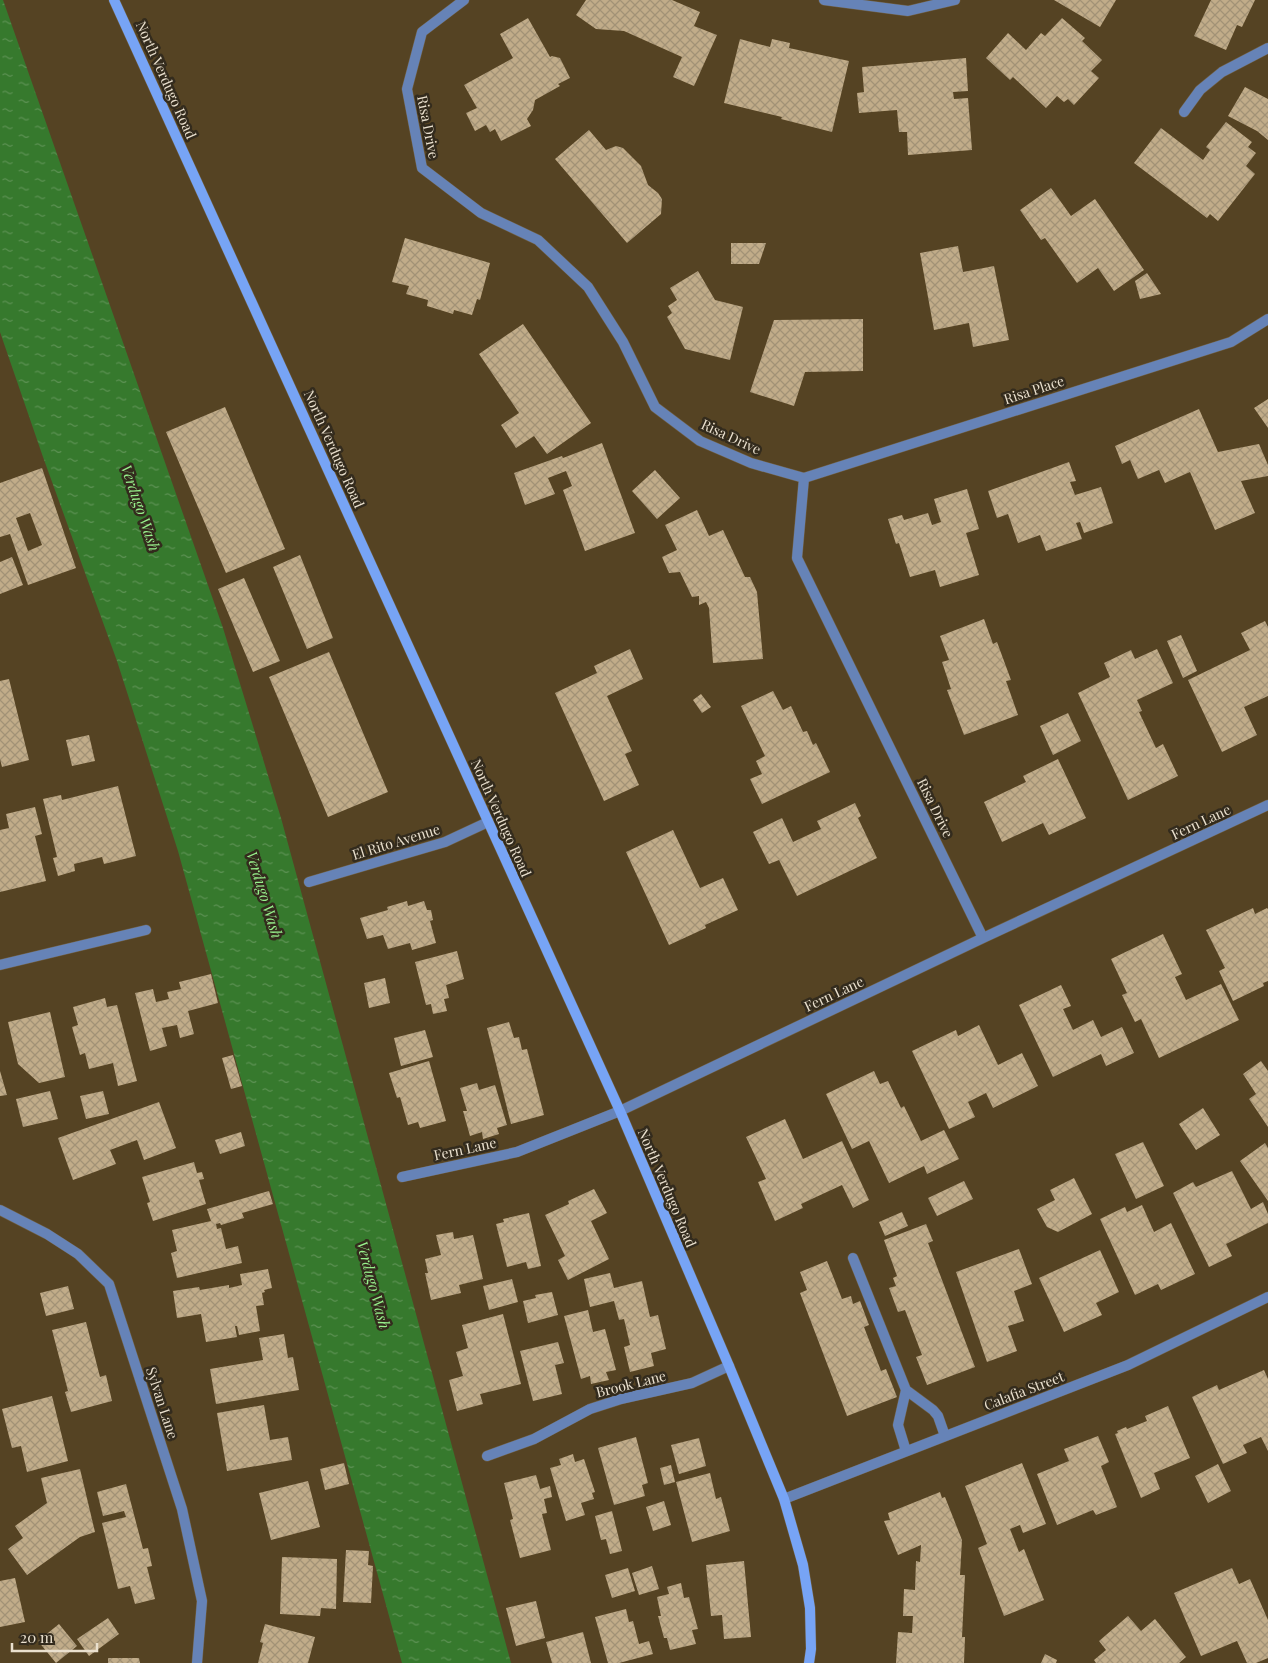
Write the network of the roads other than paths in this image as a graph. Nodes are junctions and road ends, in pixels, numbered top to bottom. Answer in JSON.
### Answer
{"nodes":[{"id":1,"x":114,"y":0,"type":"edge"},
{"id":2,"x":464,"y":0,"type":"edge"},
{"id":3,"x":824,"y":0,"type":"edge"},
{"id":4,"x":955,"y":0,"type":"edge"},
{"id":5,"x":1268,"y":48,"type":"edge"},
{"id":6,"x":1184,"y":112,"type":"dead end"},
{"id":7,"x":1268,"y":319,"type":"edge"},
{"id":8,"x":804,"y":478,"type":"junction"},
{"id":9,"x":1268,"y":805,"type":"edge"},
{"id":10,"x":488,"y":822,"type":"junction"},
{"id":11,"x":309,"y":882,"type":"dead end"},
{"id":12,"x":146,"y":930,"type":"dead end"},
{"id":13,"x":983,"y":938,"type":"junction"},
{"id":14,"x":0,"y":965,"type":"edge"},
{"id":15,"x":620,"y":1111,"type":"junction"},
{"id":16,"x":402,"y":1177,"type":"dead end"},
{"id":17,"x":0,"y":1210,"type":"edge"},
{"id":18,"x":853,"y":1258,"type":"dead end"},
{"id":19,"x":1268,"y":1297,"type":"edge"},
{"id":20,"x":729,"y":1366,"type":"junction"},
{"id":21,"x":906,"y":1390,"type":"junction"},
{"id":22,"x":945,"y":1436,"type":"junction"},
{"id":23,"x":906,"y":1451,"type":"junction"},
{"id":24,"x":487,"y":1456,"type":"dead end"},
{"id":25,"x":784,"y":1498,"type":"junction"},
{"id":26,"x":197,"y":1663,"type":"edge"},
{"id":27,"x":809,"y":1663,"type":"edge"}],
"edges":[{"from":1,"to":10,"type":"main road","name":"North Verdugo Road"},
{"from":2,"to":8,"type":"street","name":"Risa Drive"},
{"from":3,"to":4,"type":"street"},
{"from":5,"to":6,"type":"street"},
{"from":7,"to":8,"type":"street","name":"Risa Place"},
{"from":8,"to":13,"type":"street","name":"Risa Drive"},
{"from":9,"to":13,"type":"street","name":"Fern Lane"},
{"from":10,"to":11,"type":"street","name":"El Rito Avenue"},
{"from":10,"to":15,"type":"main road","name":"North Verdugo Road"},
{"from":12,"to":14,"type":"street"},
{"from":13,"to":15,"type":"street","name":"Fern Lane"},
{"from":15,"to":16,"type":"street","name":"Fern Lane"},
{"from":15,"to":20,"type":"main road","name":"North Verdugo Road"},
{"from":17,"to":26,"type":"street","name":"Sylvan Lane"},
{"from":18,"to":21,"type":"street"},
{"from":19,"to":22,"type":"street","name":"Calafia Street"},
{"from":20,"to":24,"type":"street","name":"Brook Lane"},
{"from":20,"to":25,"type":"main road","name":"North Verdugo Road"},
{"from":21,"to":22,"type":"street"},
{"from":21,"to":23,"type":"street"},
{"from":22,"to":23,"type":"street","name":"Calafia Street"},
{"from":23,"to":25,"type":"street","name":"Calafia Street"},
{"from":25,"to":27,"type":"main road","name":"North Verdugo Road"}]}
